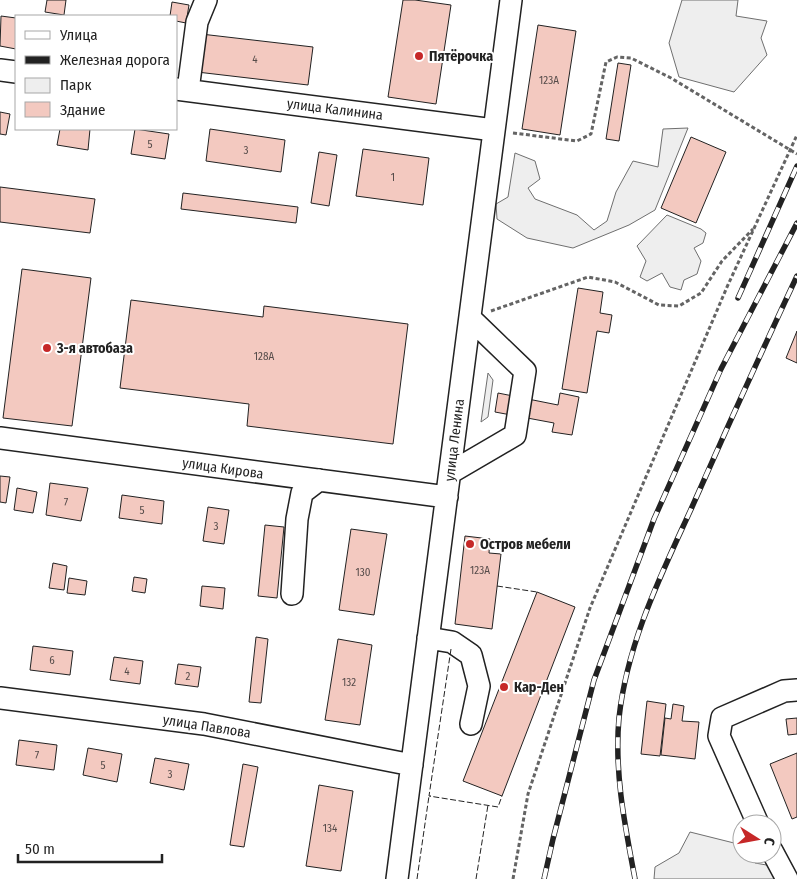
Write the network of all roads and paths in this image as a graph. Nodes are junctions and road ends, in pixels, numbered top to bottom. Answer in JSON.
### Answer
{"nodes":[{"id":1,"x":206,"y":0,"type":"edge"},
{"id":2,"x":511,"y":0,"type":"edge"},
{"id":3,"x":0,"y":70,"type":"edge"},
{"id":4,"x":15,"y":72,"type":"edge"},
{"id":5,"x":182,"y":90,"type":"edge"},
{"id":6,"x":494,"y":130,"type":"junction"},
{"id":7,"x":797,"y":135,"type":"edge"},
{"id":8,"x":790,"y":150,"type":"junction"},
{"id":9,"x":797,"y":154,"type":"edge"},
{"id":10,"x":755,"y":226,"type":"junction"},
{"id":11,"x":470,"y":318,"type":"junction"},
{"id":12,"x":0,"y":438,"type":"edge"},
{"id":13,"x":450,"y":473,"type":"junction"},
{"id":14,"x":319,"y":480,"type":"junction"},
{"id":15,"x":447,"y":497,"type":"junction"},
{"id":16,"x":292,"y":594,"type":"dead end"},
{"id":17,"x":428,"y":638,"type":"junction"},
{"id":18,"x":797,"y":690,"type":"edge"},
{"id":19,"x":0,"y":698,"type":"edge"},
{"id":20,"x":471,"y":724,"type":"dead end"},
{"id":21,"x":412,"y":765,"type":"junction"},
{"id":22,"x":754,"y":814,"type":"edge"},
{"id":23,"x":779,"y":864,"type":"edge"},
{"id":24,"x":396,"y":879,"type":"edge"},
{"id":25,"x":513,"y":879,"type":"edge"},
{"id":26,"x":787,"y":879,"type":"edge"}],
"edges":[{"from":1,"to":5,"type":"street"},
{"from":2,"to":6,"type":"street","name":"улица Ленина"},
{"from":3,"to":4,"type":"street"},
{"from":5,"to":6,"type":"street","name":"улица Калинина"},
{"from":6,"to":8,"type":"path"},
{"from":6,"to":11,"type":"street","name":"улица Ленина"},
{"from":7,"to":8,"type":"path"},
{"from":8,"to":9,"type":"path"},
{"from":8,"to":10,"type":"path"},
{"from":10,"to":11,"type":"path"},
{"from":10,"to":25,"type":"path"},
{"from":11,"to":13,"type":"street","name":"улица Ленина"},
{"from":11,"to":13,"type":"street"},
{"from":12,"to":14,"type":"street","name":"улица Кирова"},
{"from":13,"to":15,"type":"street","name":"улица Ленина"},
{"from":14,"to":15,"type":"street","name":"улица Кирова"},
{"from":14,"to":16,"type":"street"},
{"from":15,"to":17,"type":"street","name":"улица Ленина"},
{"from":17,"to":20,"type":"street"},
{"from":17,"to":21,"type":"street","name":"улица Ленина"},
{"from":18,"to":22,"type":"street"},
{"from":19,"to":21,"type":"street","name":"улица Павлова"},
{"from":21,"to":24,"type":"street","name":"улица Ленина"},
{"from":23,"to":26,"type":"street"}]}
